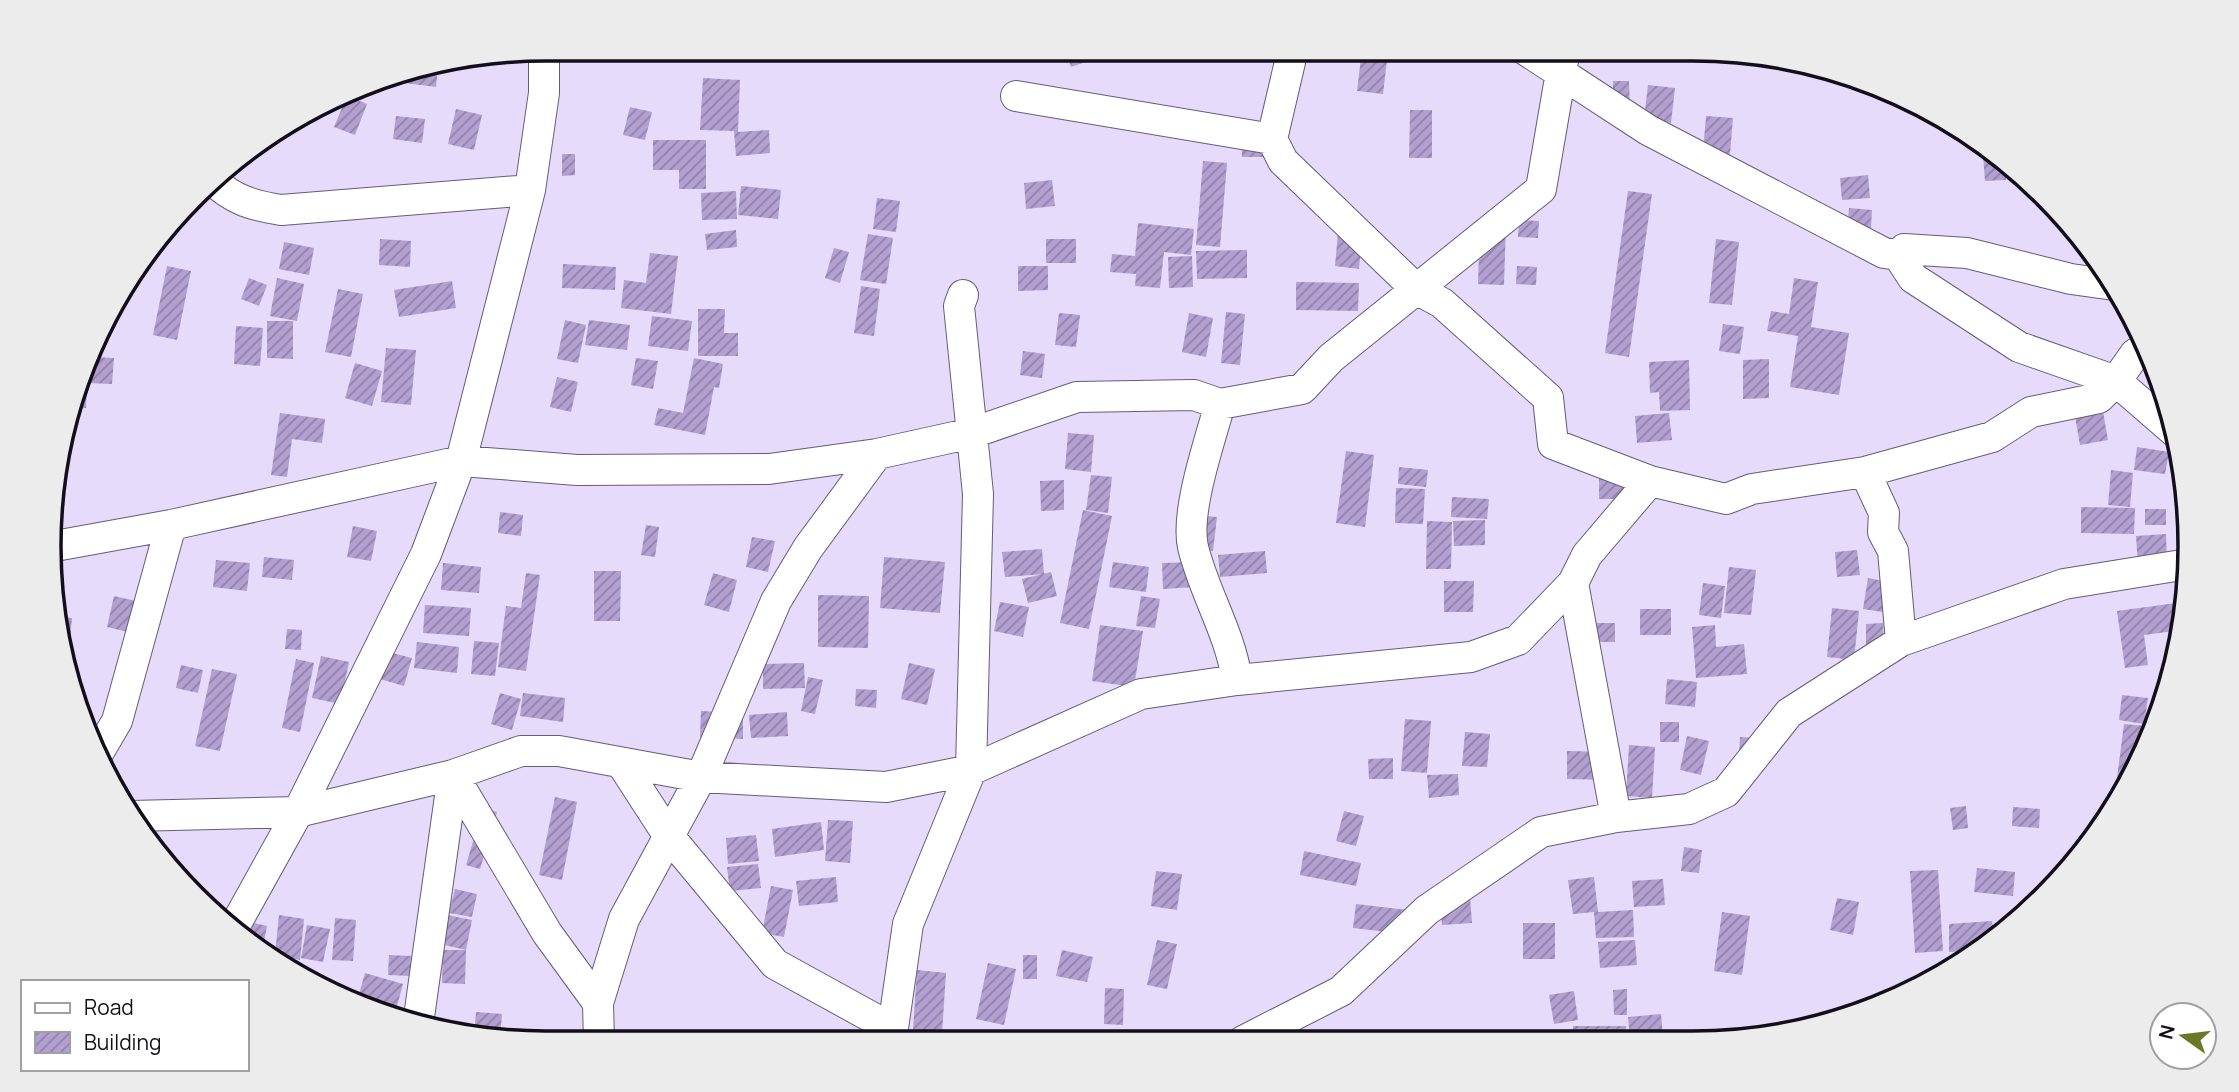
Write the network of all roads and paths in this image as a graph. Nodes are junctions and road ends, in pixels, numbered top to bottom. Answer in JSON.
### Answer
{"nodes":[{"id":1,"x":544,"y":61,"type":"edge"},
{"id":2,"x":1290,"y":61,"type":"edge"},
{"id":3,"x":1563,"y":62,"type":"edge"},
{"id":4,"x":1016,"y":96,"type":"dead end"},
{"id":5,"x":1272,"y":139,"type":"junction"},
{"id":6,"x":220,"y":188,"type":"edge"},
{"id":7,"x":530,"y":190,"type":"junction"},
{"id":8,"x":1898,"y":255,"type":"junction"},
{"id":9,"x":2100,"y":283,"type":"edge"},
{"id":10,"x":1416,"y":289,"type":"junction"},
{"id":11,"x":963,"y":295,"type":"dead end"},
{"id":12,"x":2138,"y":353,"type":"edge"},
{"id":13,"x":2116,"y":381,"type":"junction"},
{"id":14,"x":1220,"y":404,"type":"junction"},
{"id":15,"x":2161,"y":420,"type":"edge"},
{"id":16,"x":972,"y":433,"type":"junction"},
{"id":17,"x":877,"y":454,"type":"junction"},
{"id":18,"x":461,"y":461,"type":"junction"},
{"id":19,"x":1865,"y":472,"type":"junction"},
{"id":20,"x":1650,"y":481,"type":"junction"},
{"id":21,"x":171,"y":525,"type":"junction"},
{"id":22,"x":61,"y":545,"type":"edge"},
{"id":23,"x":2177,"y":566,"type":"edge"},
{"id":24,"x":1573,"y":583,"type":"junction"},
{"id":25,"x":1901,"y":641,"type":"junction"},
{"id":26,"x":1237,"y":680,"type":"junction"},
{"id":27,"x":104,"y":744,"type":"edge"},
{"id":28,"x":622,"y":764,"type":"junction"},
{"id":29,"x":971,"y":770,"type":"junction"},
{"id":30,"x":453,"y":775,"type":"junction"},
{"id":31,"x":701,"y":777,"type":"junction"},
{"id":32,"x":298,"y":812,"type":"junction"},
{"id":33,"x":143,"y":816,"type":"edge"},
{"id":34,"x":1616,"y":817,"type":"junction"},
{"id":35,"x":668,"y":835,"type":"junction"},
{"id":36,"x":238,"y":920,"type":"edge"},
{"id":37,"x":598,"y":1003,"type":"junction"},
{"id":38,"x":419,"y":1014,"type":"edge"},
{"id":39,"x":599,"y":1031,"type":"edge"},
{"id":40,"x":885,"y":1031,"type":"edge"},
{"id":41,"x":893,"y":1031,"type":"edge"},
{"id":42,"x":1263,"y":1031,"type":"edge"}],
"edges":[{"from":1,"to":7,"type":"street"},
{"from":2,"to":5,"type":"street"},
{"from":3,"to":8,"type":"street"},
{"from":3,"to":10,"type":"street"},
{"from":4,"to":5,"type":"street"},
{"from":5,"to":10,"type":"street"},
{"from":6,"to":7,"type":"street"},
{"from":7,"to":18,"type":"street"},
{"from":8,"to":9,"type":"street"},
{"from":8,"to":13,"type":"street"},
{"from":10,"to":14,"type":"street"},
{"from":10,"to":20,"type":"street"},
{"from":11,"to":16,"type":"street"},
{"from":12,"to":13,"type":"street"},
{"from":13,"to":15,"type":"street"},
{"from":13,"to":19,"type":"street"},
{"from":14,"to":16,"type":"street"},
{"from":14,"to":26,"type":"street"},
{"from":16,"to":17,"type":"street"},
{"from":16,"to":29,"type":"street"},
{"from":17,"to":18,"type":"street"},
{"from":17,"to":31,"type":"street"},
{"from":18,"to":21,"type":"street"},
{"from":18,"to":32,"type":"street"},
{"from":19,"to":20,"type":"street"},
{"from":19,"to":25,"type":"street"},
{"from":20,"to":24,"type":"street"},
{"from":21,"to":22,"type":"street"},
{"from":21,"to":27,"type":"street"},
{"from":23,"to":25,"type":"street"},
{"from":24,"to":26,"type":"street"},
{"from":24,"to":34,"type":"street"},
{"from":25,"to":34,"type":"street"},
{"from":26,"to":29,"type":"street"},
{"from":28,"to":30,"type":"street"},
{"from":28,"to":31,"type":"street"},
{"from":28,"to":35,"type":"street"},
{"from":29,"to":31,"type":"street"},
{"from":29,"to":41,"type":"street"},
{"from":30,"to":32,"type":"street"},
{"from":30,"to":37,"type":"street"},
{"from":30,"to":38,"type":"street"},
{"from":31,"to":35,"type":"street"},
{"from":32,"to":33,"type":"street"},
{"from":32,"to":36,"type":"street"},
{"from":34,"to":42,"type":"street"},
{"from":35,"to":37,"type":"street"},
{"from":35,"to":40,"type":"street"},
{"from":37,"to":39,"type":"street"}]}
